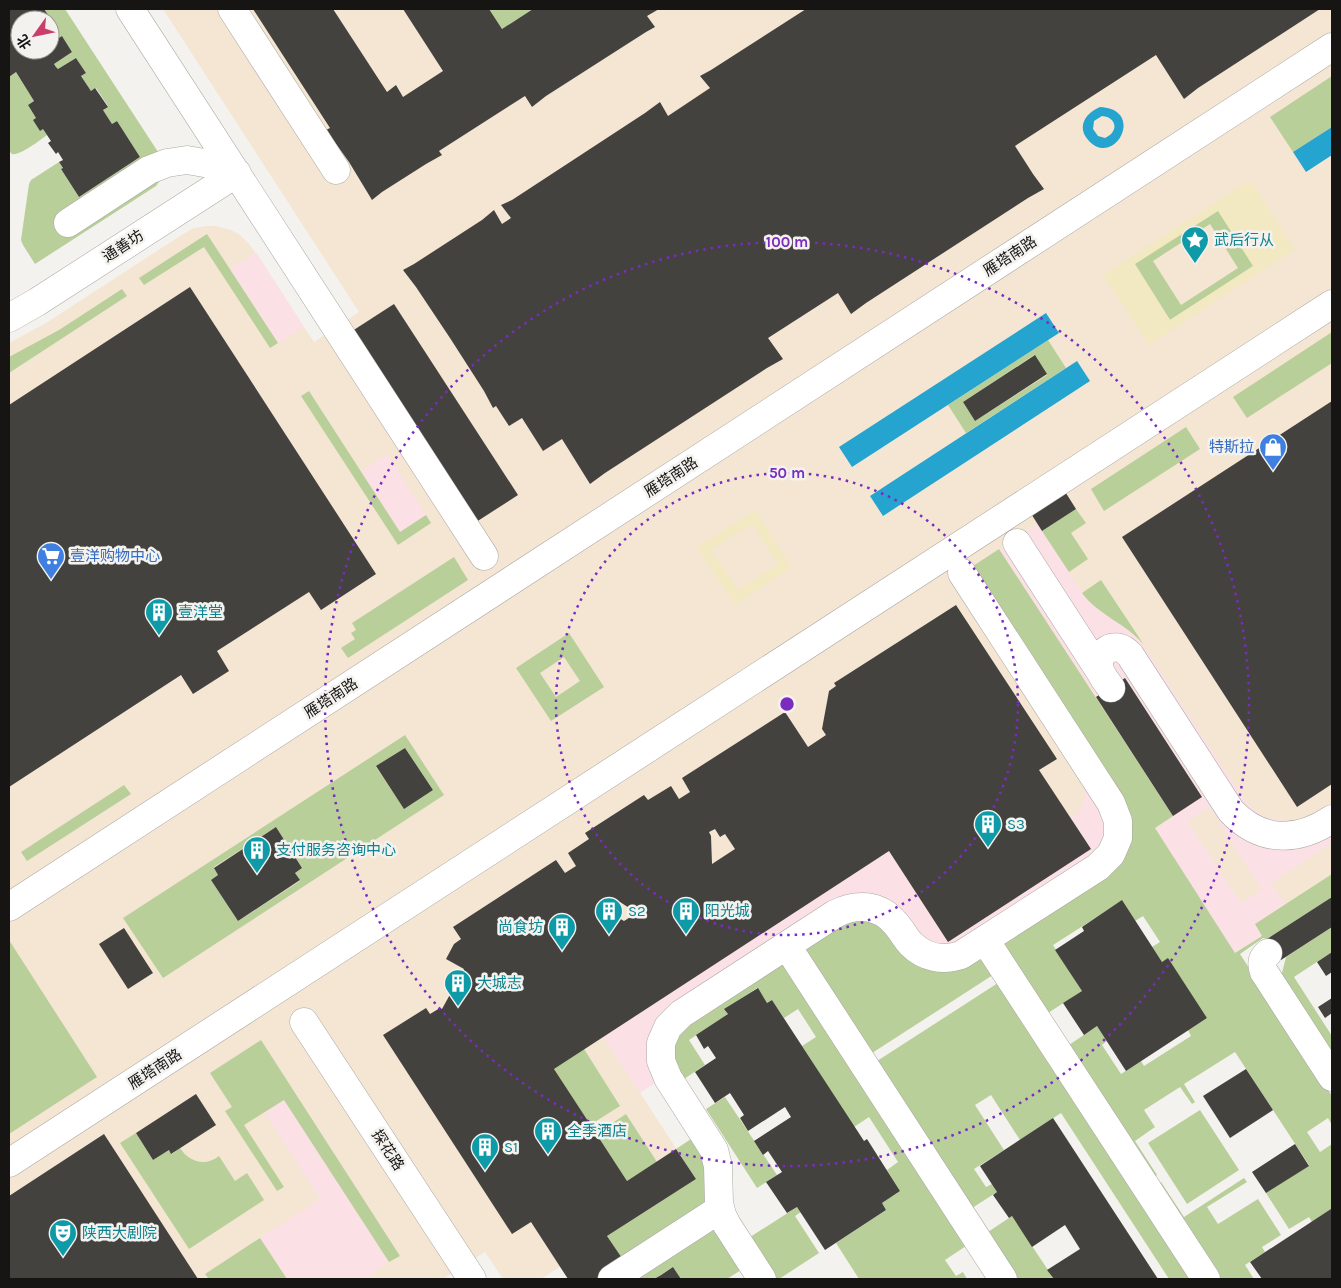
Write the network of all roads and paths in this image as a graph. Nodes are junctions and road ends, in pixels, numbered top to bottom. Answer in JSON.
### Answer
{"nodes":[{"id":1,"x":130,"y":9,"type":"edge"},
{"id":2,"x":232,"y":9,"type":"edge"},
{"id":3,"x":1332,"y":47,"type":"edge"},
{"id":4,"x":336,"y":170,"type":"dead end"},
{"id":5,"x":236,"y":172,"type":"junction"},
{"id":6,"x":68,"y":223,"type":"dead end"},
{"id":7,"x":1332,"y":304,"type":"edge"},
{"id":8,"x":9,"y":318,"type":"edge"},
{"id":9,"x":1017,"y":543,"type":"dead end"},
{"id":10,"x":484,"y":556,"type":"dead end"},
{"id":11,"x":962,"y":573,"type":"dead end"},
{"id":12,"x":1332,"y":819,"type":"edge"},
{"id":13,"x":9,"y":907,"type":"edge"},
{"id":14,"x":986,"y":940,"type":"junction"},
{"id":15,"x":787,"y":946,"type":"junction"},
{"id":16,"x":1268,"y":953,"type":"dead end"},
{"id":17,"x":304,"y":1022,"type":"dead end"},
{"id":18,"x":1332,"y":1077,"type":"edge"},
{"id":19,"x":9,"y":1163,"type":"edge"},
{"id":20,"x":720,"y":1209,"type":"junction"},
{"id":21,"x":472,"y":1279,"type":"edge"},
{"id":22,"x":612,"y":1279,"type":"edge"},
{"id":23,"x":762,"y":1279,"type":"edge"},
{"id":24,"x":1004,"y":1279,"type":"edge"},
{"id":25,"x":1206,"y":1279,"type":"edge"}],
"edges":[{"from":1,"to":5,"type":"street"},
{"from":2,"to":4,"type":"street"},
{"from":3,"to":13,"type":"street","name":"雁塔南路"},
{"from":5,"to":6,"type":"street"},
{"from":5,"to":8,"type":"street","name":"通善坊"},
{"from":5,"to":10,"type":"street"},
{"from":7,"to":19,"type":"street","name":"雁塔南路"},
{"from":9,"to":12,"type":"street"},
{"from":11,"to":14,"type":"street"},
{"from":14,"to":15,"type":"street"},
{"from":14,"to":25,"type":"street"},
{"from":15,"to":20,"type":"street"},
{"from":15,"to":24,"type":"street"},
{"from":16,"to":18,"type":"street"},
{"from":17,"to":21,"type":"street","name":"探花路"},
{"from":20,"to":22,"type":"street"},
{"from":20,"to":23,"type":"street"}]}
